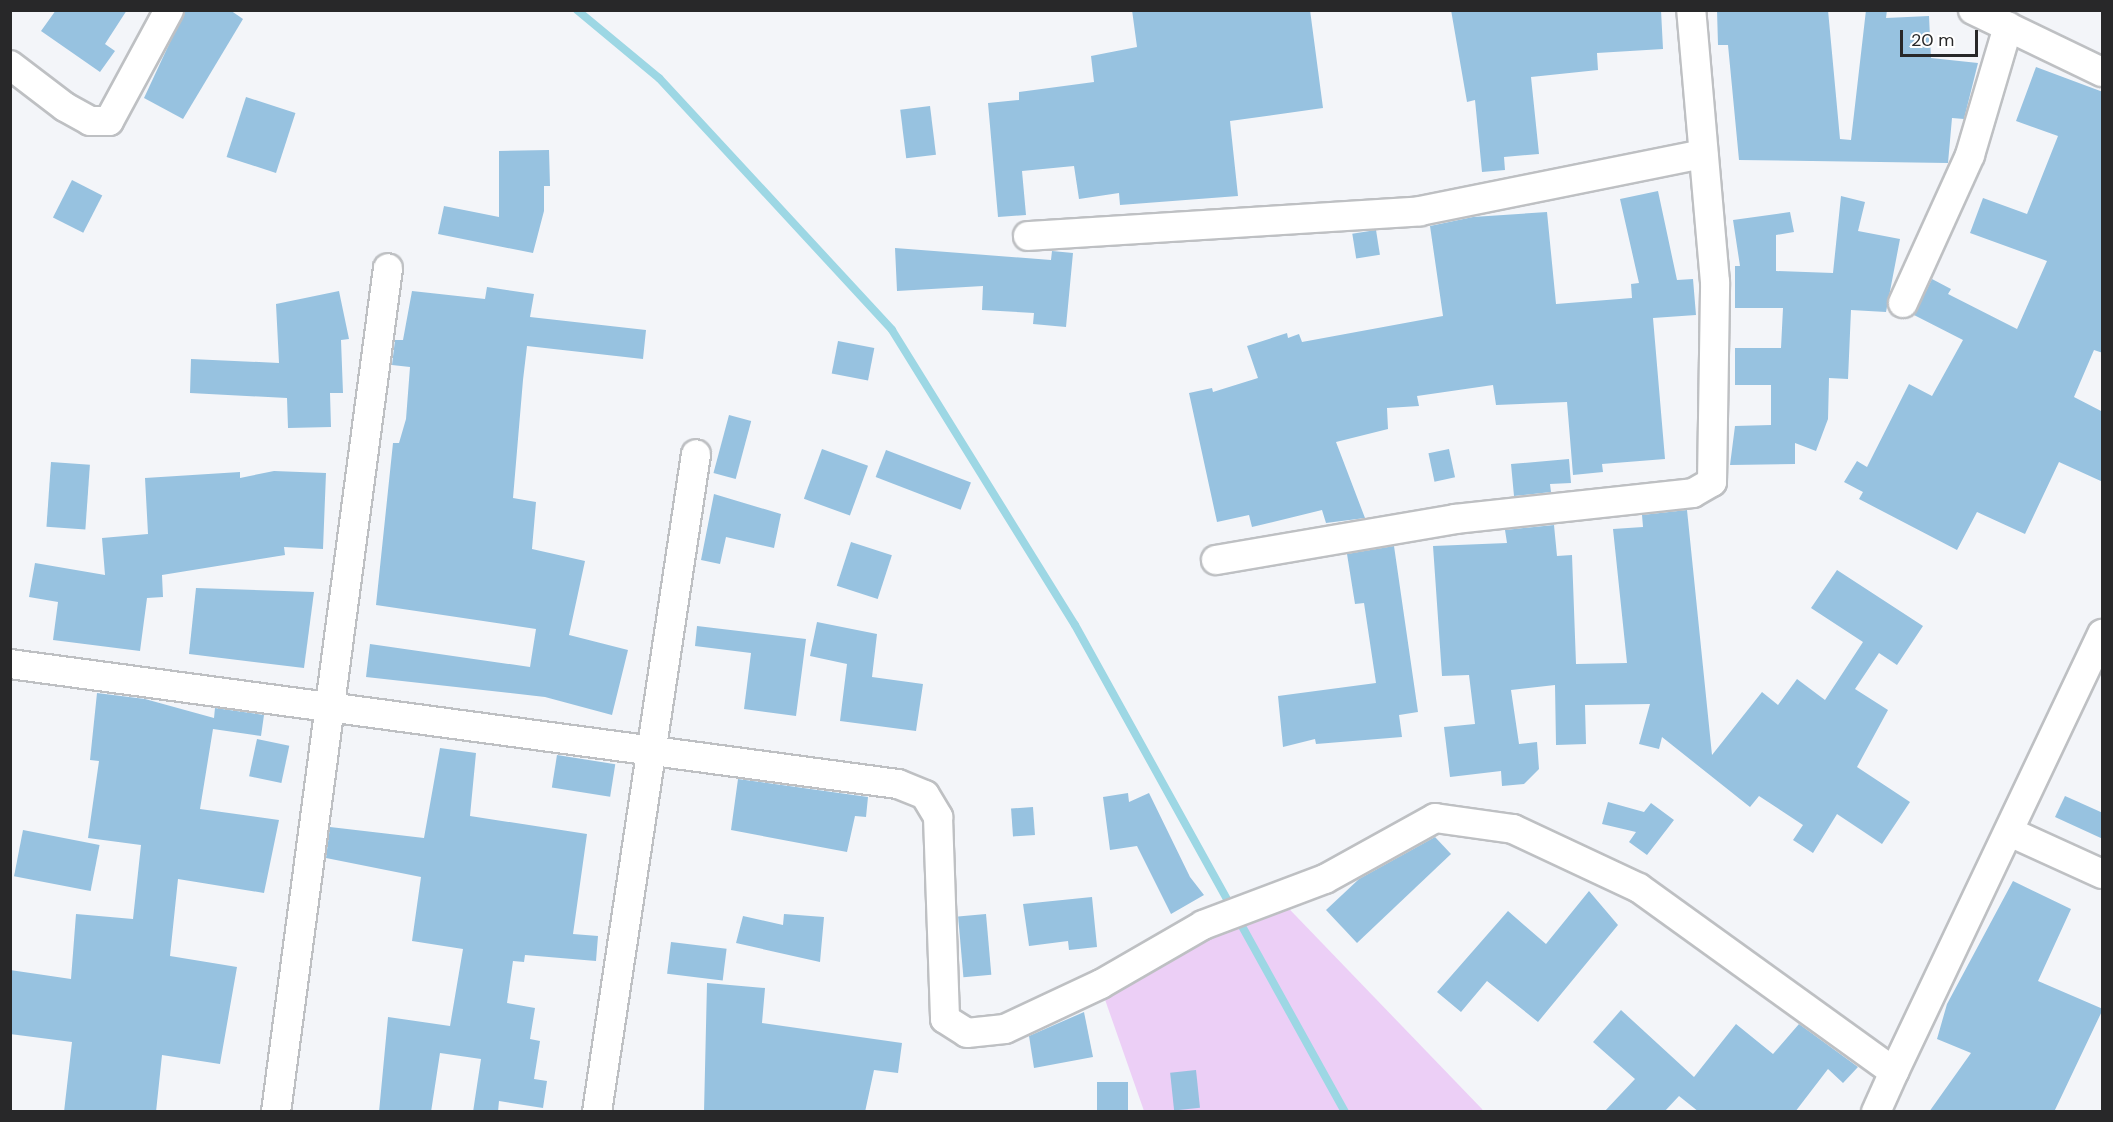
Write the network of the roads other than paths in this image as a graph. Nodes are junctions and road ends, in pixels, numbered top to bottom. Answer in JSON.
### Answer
{"nodes":[{"id":1,"x":169,"y":10,"type":"edge"},
{"id":2,"x":1692,"y":10,"type":"edge"},
{"id":3,"x":1972,"y":10,"type":"edge"},
{"id":4,"x":2008,"y":27,"type":"junction"},
{"id":5,"x":10,"y":65,"type":"edge"},
{"id":6,"x":2103,"y":72,"type":"edge"},
{"id":7,"x":1703,"y":153,"type":"junction"},
{"id":8,"x":1028,"y":236,"type":"dead end"},
{"id":9,"x":387,"y":268,"type":"dead end"},
{"id":10,"x":1903,"y":303,"type":"dead end"},
{"id":11,"x":696,"y":454,"type":"dead end"},
{"id":12,"x":1216,"y":560,"type":"dead end"},
{"id":13,"x":2103,"y":634,"type":"edge"},
{"id":14,"x":10,"y":664,"type":"edge"},
{"id":15,"x":331,"y":710,"type":"junction"},
{"id":16,"x":652,"y":751,"type":"junction"},
{"id":17,"x":2012,"y":833,"type":"junction"},
{"id":18,"x":2103,"y":874,"type":"edge"},
{"id":19,"x":1894,"y":1072,"type":"junction"},
{"id":20,"x":276,"y":1112,"type":"edge"},
{"id":21,"x":597,"y":1112,"type":"edge"},
{"id":22,"x":1876,"y":1112,"type":"edge"}],
"edges":[{"from":1,"to":5,"type":"street"},
{"from":2,"to":7,"type":"street"},
{"from":3,"to":4,"type":"street"},
{"from":4,"to":6,"type":"street"},
{"from":4,"to":10,"type":"street"},
{"from":7,"to":8,"type":"street"},
{"from":7,"to":12,"type":"street"},
{"from":9,"to":15,"type":"street"},
{"from":11,"to":16,"type":"street"},
{"from":13,"to":17,"type":"street"},
{"from":14,"to":15,"type":"street"},
{"from":15,"to":16,"type":"street"},
{"from":15,"to":20,"type":"street"},
{"from":16,"to":19,"type":"street"},
{"from":16,"to":21,"type":"street"},
{"from":17,"to":18,"type":"street"},
{"from":17,"to":19,"type":"street"},
{"from":19,"to":22,"type":"street"}]}
